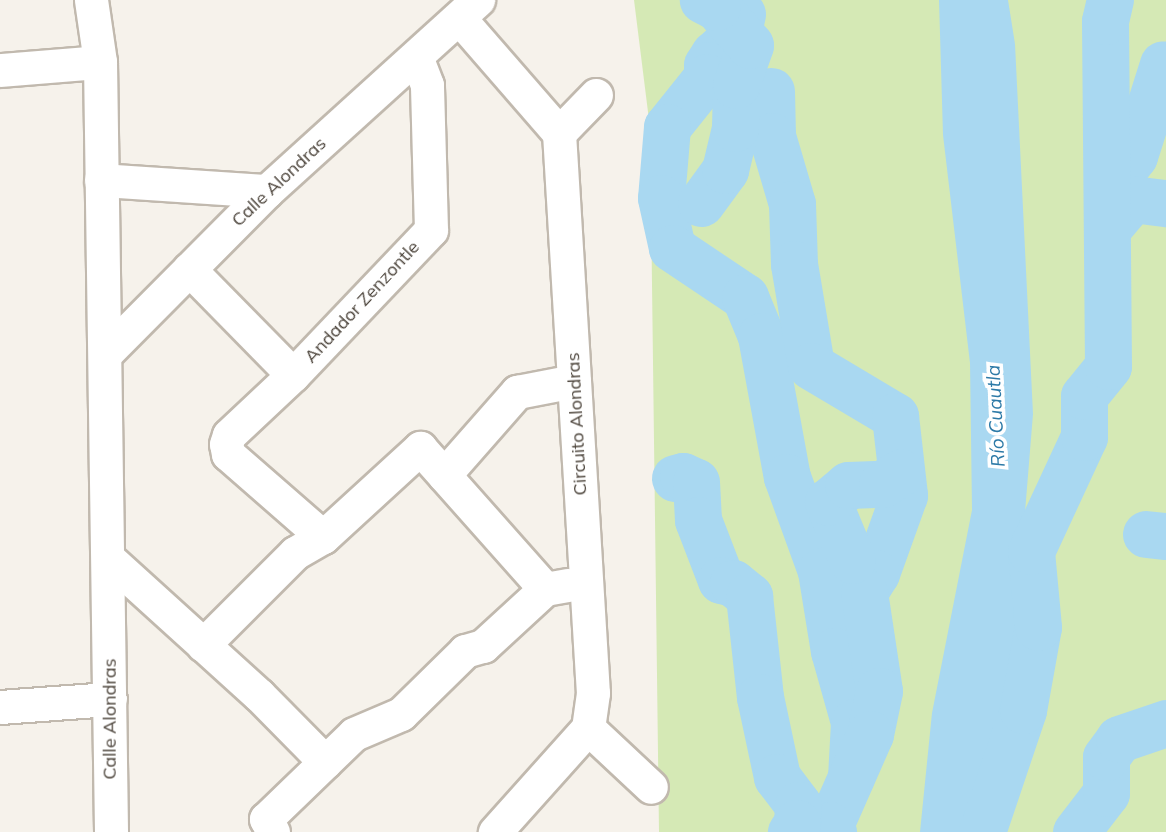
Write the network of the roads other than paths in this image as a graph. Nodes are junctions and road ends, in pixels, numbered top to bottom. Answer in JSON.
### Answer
{"nodes":[{"id":1,"x":91,"y":0,"type":"edge"},
{"id":2,"x":465,"y":6,"type":"edge"},
{"id":3,"x":416,"y":57,"type":"junction"},
{"id":4,"x":100,"y":62,"type":"junction"},
{"id":5,"x":0,"y":70,"type":"edge"},
{"id":6,"x":596,"y":95,"type":"dead end"},
{"id":7,"x":559,"y":133,"type":"junction"},
{"id":8,"x":101,"y":180,"type":"junction"},
{"id":9,"x":267,"y":191,"type":"junction"},
{"id":10,"x":189,"y":269,"type":"junction"},
{"id":11,"x":105,"y":354,"type":"junction"},
{"id":12,"x":293,"y":375,"type":"junction"},
{"id":13,"x":574,"y":381,"type":"junction"},
{"id":14,"x":444,"y":475,"type":"junction"},
{"id":15,"x":323,"y":537,"type":"junction"},
{"id":16,"x":110,"y":560,"type":"junction"},
{"id":17,"x":586,"y":582,"type":"junction"},
{"id":18,"x":545,"y":589,"type":"junction"},
{"id":19,"x":203,"y":645,"type":"junction"},
{"id":20,"x":110,"y":699,"type":"junction"},
{"id":21,"x":0,"y":707,"type":"edge"},
{"id":22,"x":588,"y":728,"type":"junction"},
{"id":23,"x":325,"y":762,"type":"junction"},
{"id":24,"x":652,"y":787,"type":"dead end"},
{"id":25,"x":111,"y":832,"type":"edge"},
{"id":26,"x":273,"y":832,"type":"edge"},
{"id":27,"x":495,"y":832,"type":"edge"}],
"edges":[{"from":1,"to":4,"type":"street","name":"Calle Alondras"},
{"from":2,"to":3,"type":"street","name":"Calle Alondras"},
{"from":2,"to":7,"type":"street"},
{"from":3,"to":9,"type":"street","name":"Calle Alondras"},
{"from":3,"to":12,"type":"street","name":"Andador Zenzontle"},
{"from":4,"to":5,"type":"street"},
{"from":4,"to":8,"type":"street","name":"Calle Alondras"},
{"from":6,"to":7,"type":"street"},
{"from":7,"to":13,"type":"street","name":"Circuito Alondras"},
{"from":8,"to":9,"type":"street"},
{"from":8,"to":11,"type":"street","name":"Calle Alondras"},
{"from":9,"to":10,"type":"street","name":"Calle Alondras"},
{"from":10,"to":11,"type":"street","name":"Calle Alondras"},
{"from":10,"to":12,"type":"street"},
{"from":11,"to":16,"type":"street","name":"Calle Alondras"},
{"from":12,"to":15,"type":"street","name":"Andador Zenzontle"},
{"from":13,"to":14,"type":"street"},
{"from":13,"to":17,"type":"street","name":"Circuito Alondras"},
{"from":14,"to":15,"type":"street"},
{"from":14,"to":18,"type":"street"},
{"from":15,"to":19,"type":"street"},
{"from":16,"to":19,"type":"street"},
{"from":16,"to":20,"type":"street","name":"Calle Alondras"},
{"from":17,"to":18,"type":"street"},
{"from":17,"to":22,"type":"street","name":"Circuito Alondras"},
{"from":18,"to":23,"type":"street"},
{"from":19,"to":23,"type":"street"},
{"from":20,"to":21,"type":"street"},
{"from":20,"to":25,"type":"street","name":"Calle Alondras"},
{"from":22,"to":24,"type":"street"},
{"from":22,"to":27,"type":"street"},
{"from":23,"to":26,"type":"street"}]}
